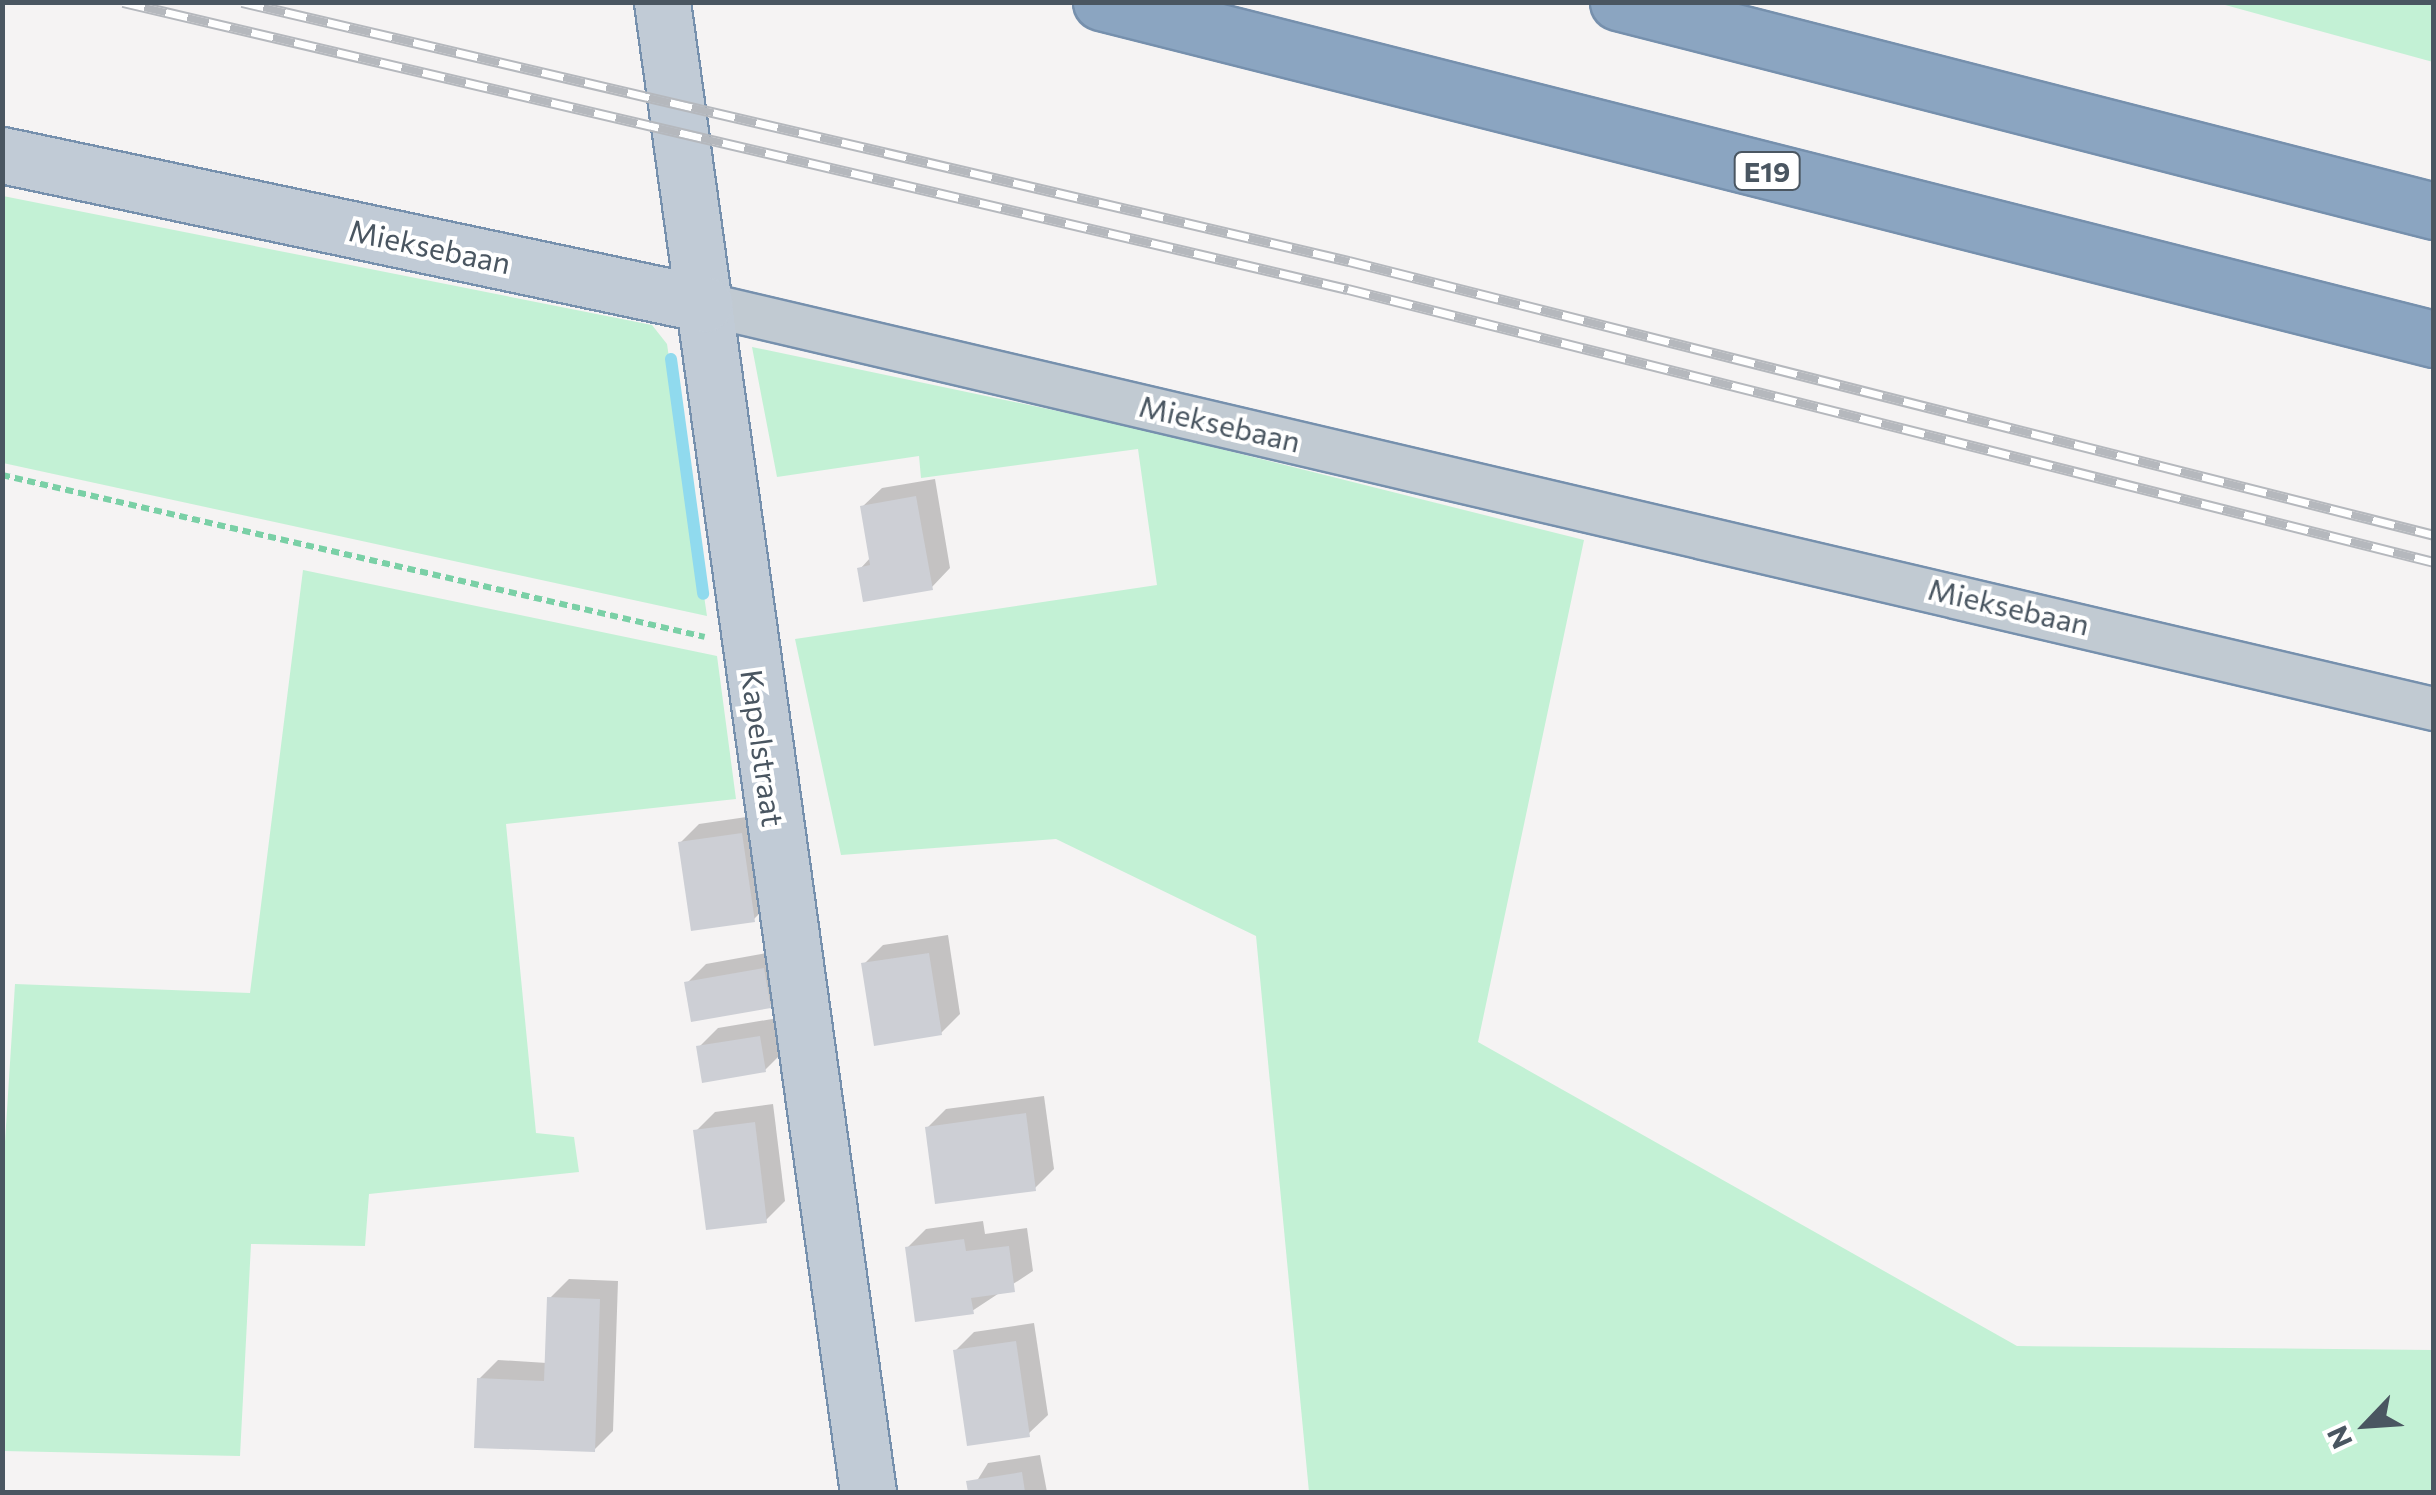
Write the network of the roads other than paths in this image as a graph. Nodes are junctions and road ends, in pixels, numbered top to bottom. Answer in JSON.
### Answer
{"nodes":[{"id":1,"x":662,"y":2,"type":"edge"},
{"id":2,"x":1101,"y":2,"type":"edge"},
{"id":3,"x":1618,"y":2,"type":"edge"},
{"id":4,"x":2,"y":155,"type":"edge"},
{"id":5,"x":2434,"y":211,"type":"edge"},
{"id":6,"x":704,"y":304,"type":"junction"},
{"id":7,"x":2434,"y":339,"type":"edge"},
{"id":8,"x":2434,"y":709,"type":"edge"},
{"id":9,"x":868,"y":1492,"type":"edge"}],
"edges":[{"from":1,"to":6,"type":"street","name":"Kapelstraat"},
{"from":2,"to":7,"type":"highway","number":"E19"},
{"from":3,"to":5,"type":"highway"},
{"from":4,"to":6,"type":"street","name":"Mieksebaan"},
{"from":6,"to":8,"type":"street","name":"Mieksebaan"},
{"from":6,"to":9,"type":"street","name":"Kapelstraat"}]}
